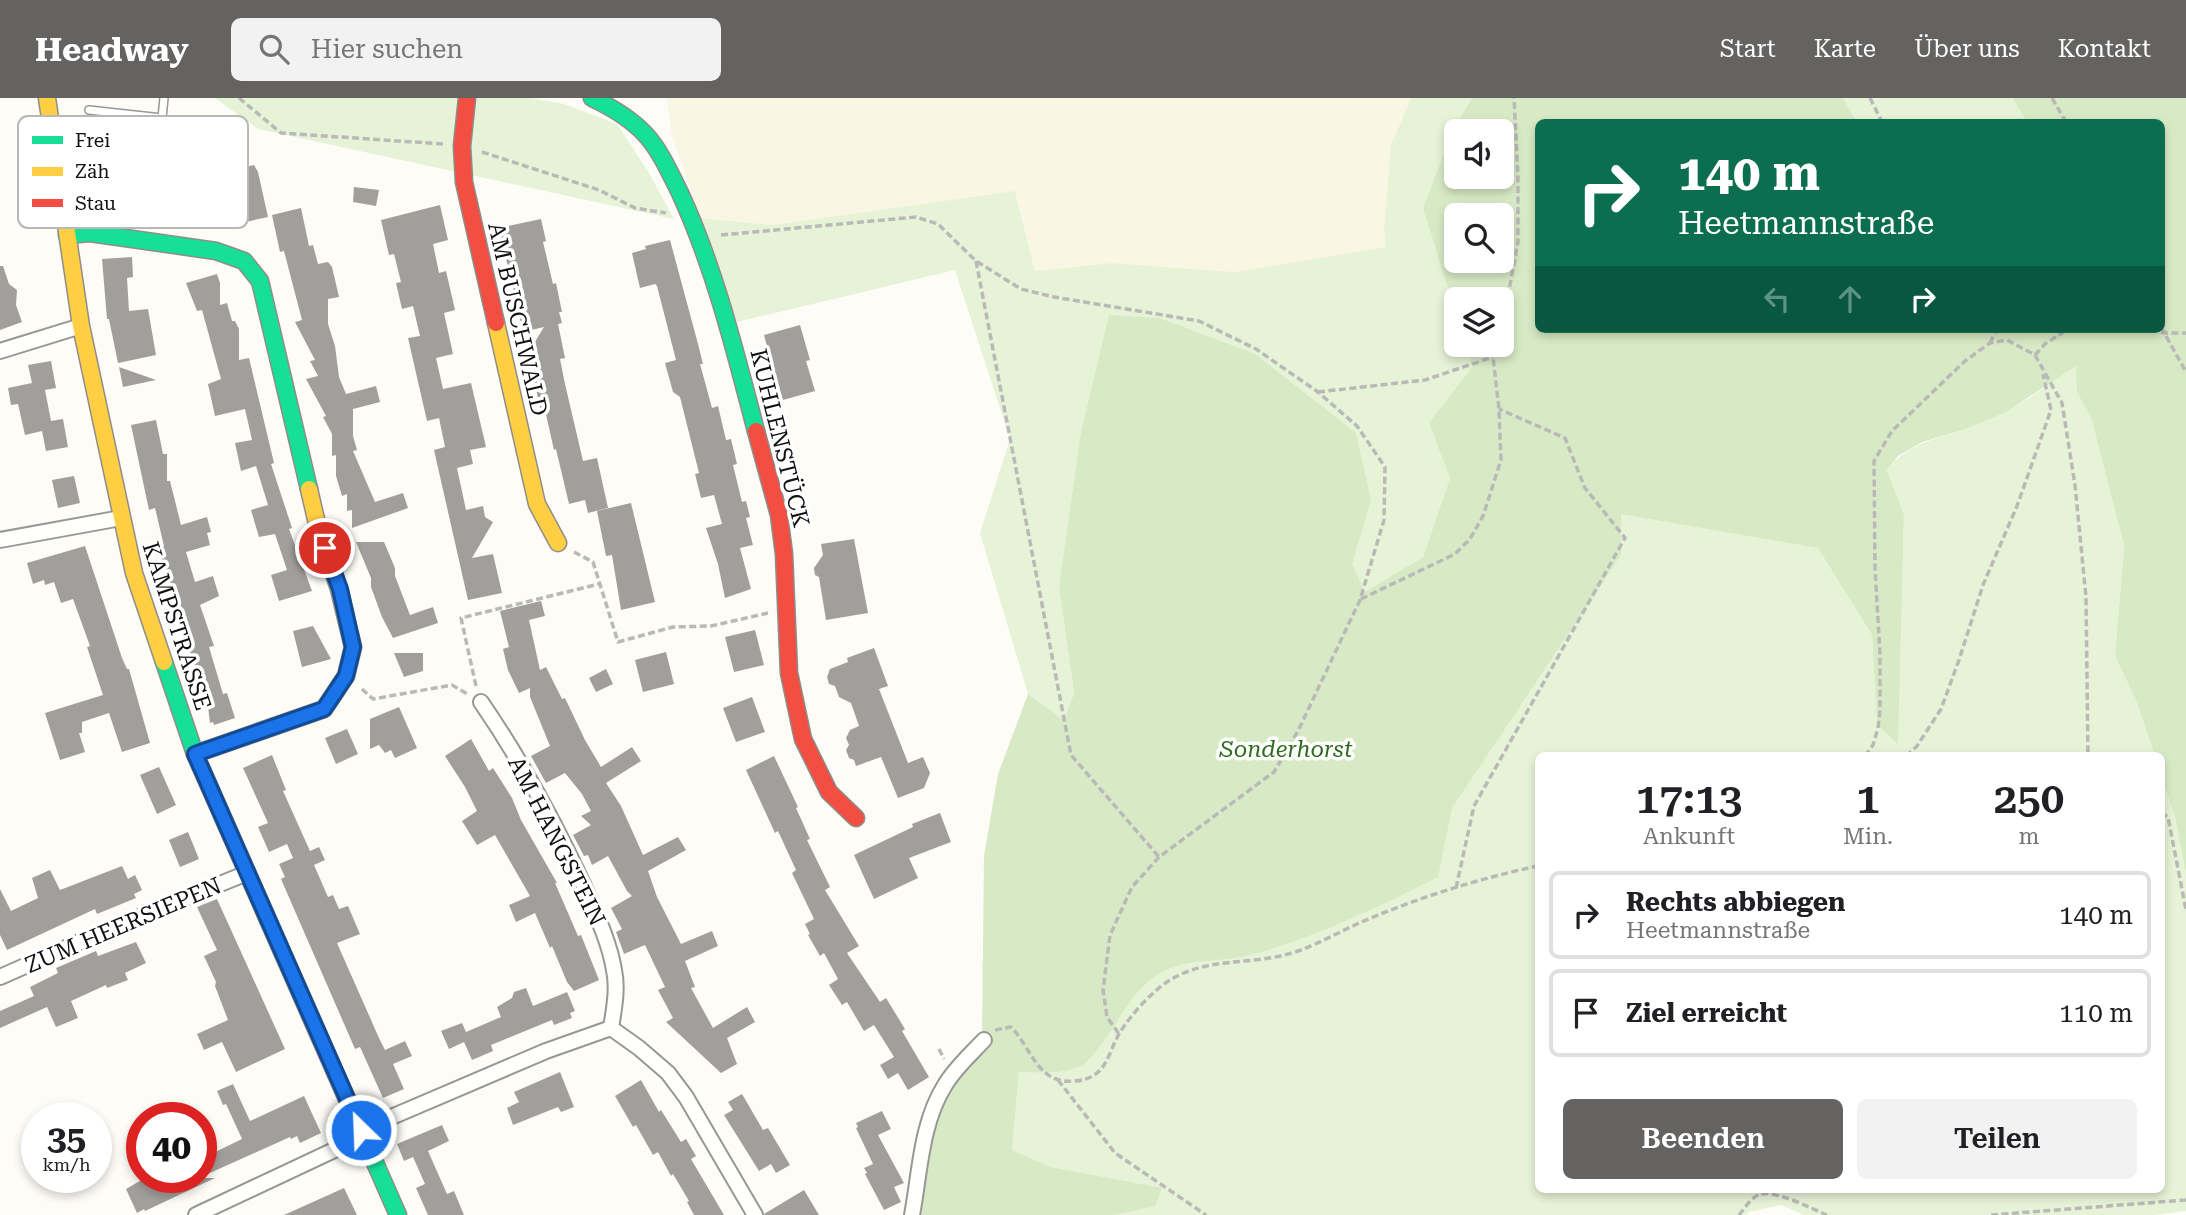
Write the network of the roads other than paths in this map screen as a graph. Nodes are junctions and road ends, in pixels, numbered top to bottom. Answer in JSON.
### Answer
{"nodes":[{"id":1,"x":47,"y":98,"type":"edge"},
{"id":2,"x":164,"y":98,"type":"edge"},
{"id":3,"x":467,"y":98,"type":"edge"},
{"id":4,"x":592,"y":98,"type":"edge"},
{"id":5,"x":89,"y":110,"type":"dead end"},
{"id":6,"x":50,"y":116,"type":"edge"},
{"id":7,"x":144,"y":116,"type":"edge"},
{"id":8,"x":162,"y":116,"type":"edge"},
{"id":9,"x":67,"y":228,"type":"edge"},
{"id":10,"x":68,"y":235,"type":"junction"},
{"id":11,"x":81,"y":326,"type":"junction"},
{"id":12,"x":0,"y":351,"type":"edge"},
{"id":13,"x":121,"y":518,"type":"junction"},
{"id":14,"x":0,"y":540,"type":"edge"},
{"id":15,"x":558,"y":543,"type":"road end"},
{"id":16,"x":481,"y":702,"type":"dead end"},
{"id":17,"x":195,"y":754,"type":"junction"},
{"id":18,"x":856,"y":818,"type":"dead end"},
{"id":19,"x":247,"y":873,"type":"junction"},
{"id":20,"x":0,"y":978,"type":"edge"},
{"id":21,"x":611,"y":1028,"type":"junction"},
{"id":22,"x":984,"y":1040,"type":"road end"},
{"id":23,"x":363,"y":1133,"type":"junction"},
{"id":24,"x":197,"y":1215,"type":"edge"},
{"id":25,"x":398,"y":1215,"type":"edge"},
{"id":26,"x":755,"y":1215,"type":"edge"},
{"id":27,"x":912,"y":1215,"type":"edge"}],
"edges":[{"from":1,"to":6,"type":"street","name":"KAMPSTRASSE"},
{"from":2,"to":8,"type":"lane"},
{"from":3,"to":15,"type":"street","name":"AM BUSCHWALD"},
{"from":4,"to":18,"type":"street","name":"KUHLENSTÜCK"},
{"from":5,"to":7,"type":"lane"},
{"from":9,"to":10,"type":"street","name":"KAMPSTRASSE"},
{"from":10,"to":11,"type":"street","name":"KAMPSTRASSE"},
{"from":10,"to":17,"type":"street"},
{"from":11,"to":12,"type":"street"},
{"from":11,"to":13,"type":"street","name":"KAMPSTRASSE"},
{"from":13,"to":14,"type":"street"},
{"from":13,"to":17,"type":"street","name":"KAMPSTRASSE"},
{"from":16,"to":21,"type":"street","name":"AM HANGSTEIN"},
{"from":17,"to":19,"type":"street","name":"KAMPSTRASSE"},
{"from":19,"to":20,"type":"street","name":"ZUM HEERSIEPEN"},
{"from":19,"to":23,"type":"street","name":"KAMPSTRASSE"},
{"from":21,"to":23,"type":"street"},
{"from":21,"to":26,"type":"street"},
{"from":22,"to":27,"type":"street"},
{"from":23,"to":24,"type":"street"},
{"from":23,"to":25,"type":"street","name":"KAMPSTRASSE"}]}
